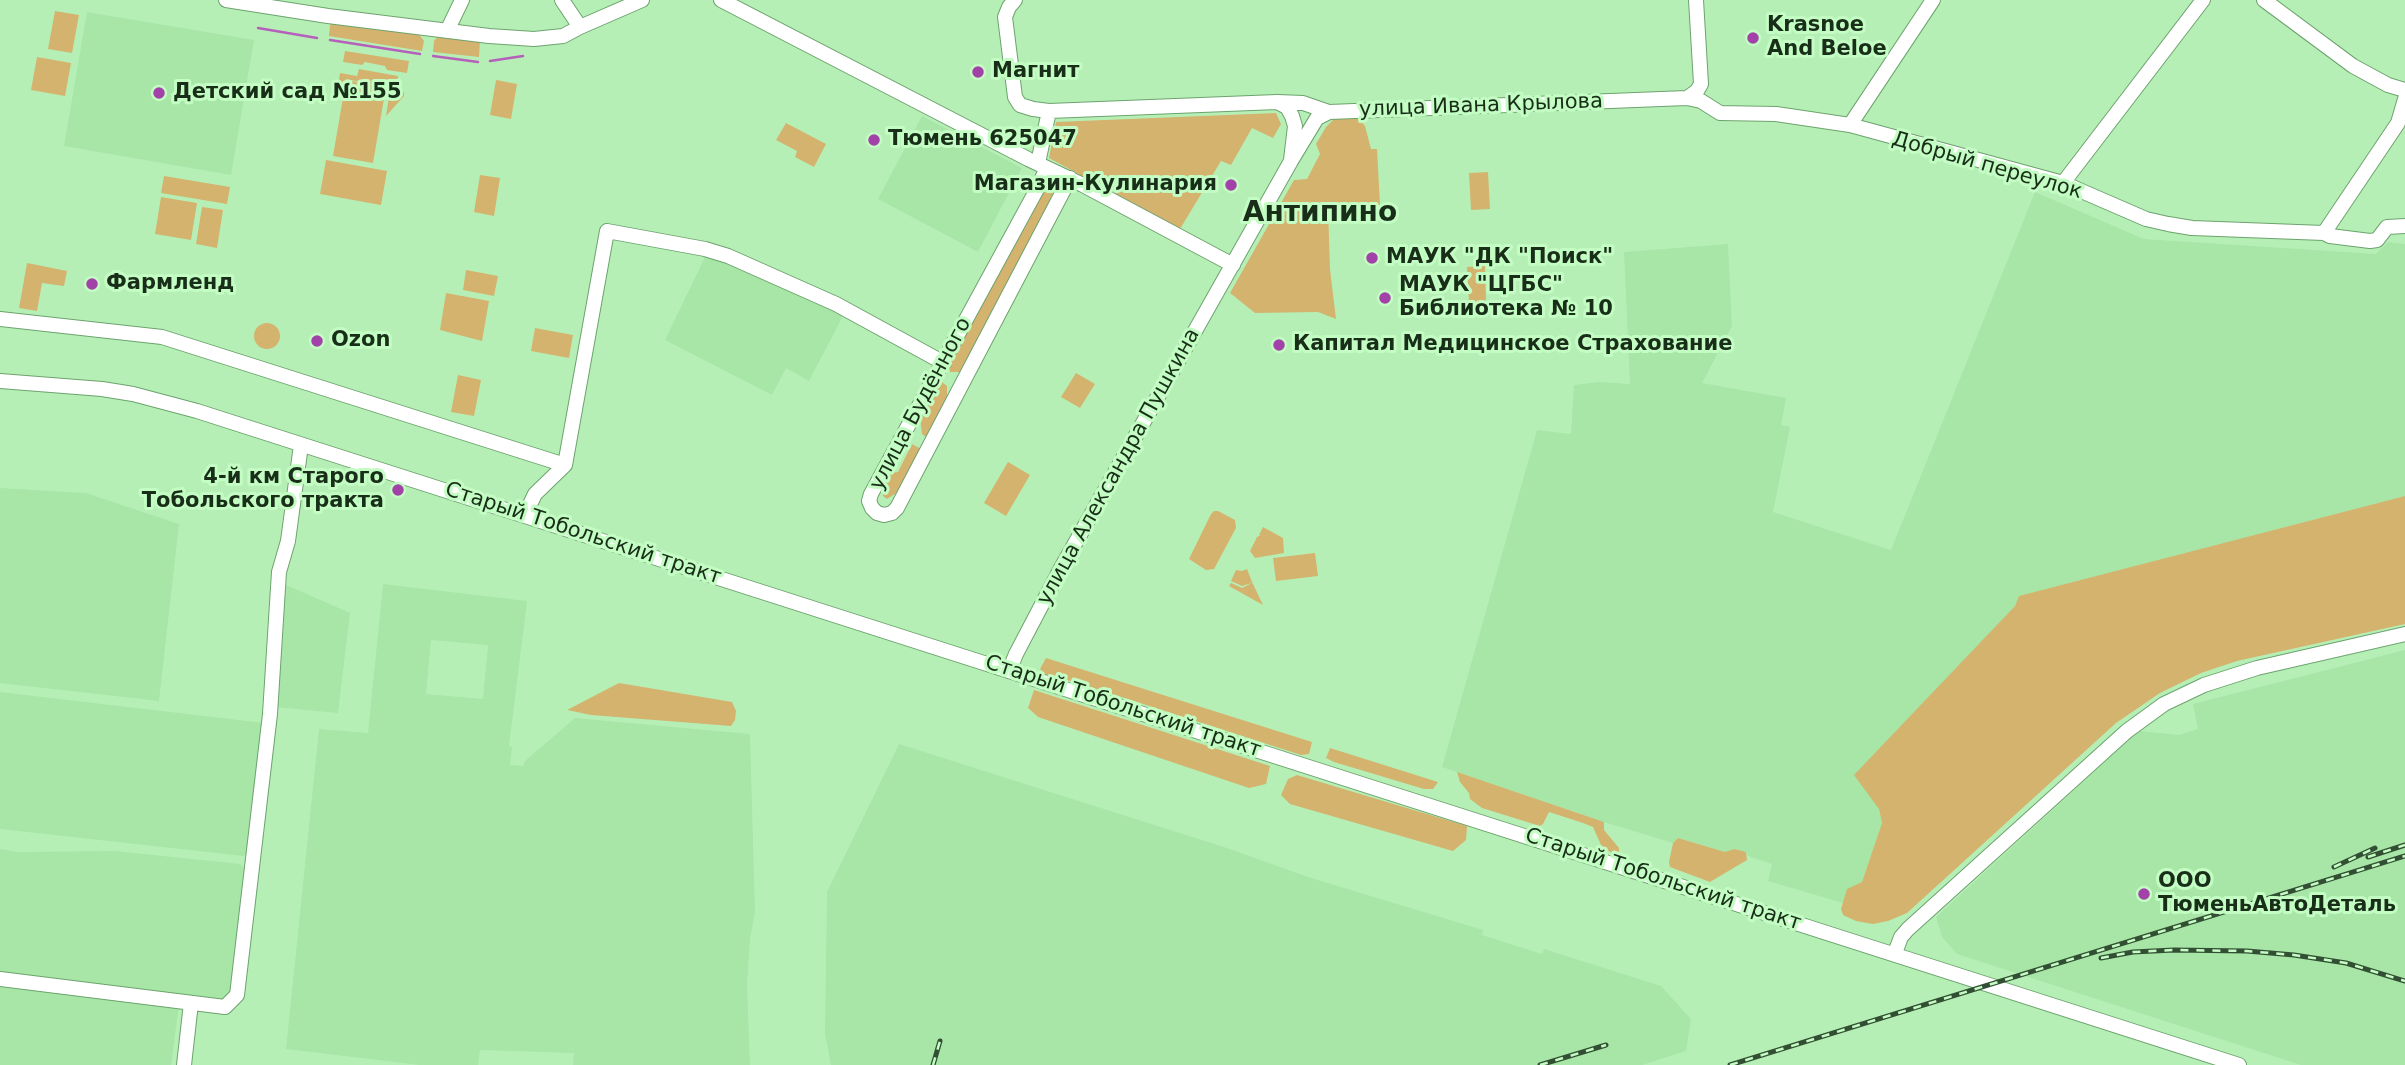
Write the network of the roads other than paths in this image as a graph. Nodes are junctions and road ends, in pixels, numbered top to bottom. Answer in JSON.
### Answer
{"nodes":[{"id":1,"x":226,"y":0,"type":"edge"},
{"id":2,"x":462,"y":0,"type":"edge"},
{"id":3,"x":562,"y":0,"type":"edge"},
{"id":4,"x":642,"y":0,"type":"edge"},
{"id":5,"x":721,"y":0,"type":"edge"},
{"id":6,"x":1015,"y":0,"type":"edge"},
{"id":7,"x":1696,"y":0,"type":"edge"},
{"id":8,"x":1933,"y":0,"type":"edge"},
{"id":9,"x":2203,"y":0,"type":"edge"},
{"id":10,"x":2264,"y":0,"type":"edge"},
{"id":11,"x":580,"y":27,"type":"junction"},
{"id":12,"x":447,"y":30,"type":"junction"},
{"id":13,"x":2405,"y":90,"type":"edge"},
{"id":14,"x":1687,"y":98,"type":"junction"},
{"id":15,"x":2405,"y":99,"type":"edge"},
{"id":16,"x":1277,"y":102,"type":"junction"},
{"id":17,"x":1049,"y":111,"type":"junction"},
{"id":18,"x":1329,"y":112,"type":"junction"},
{"id":19,"x":1850,"y":125,"type":"junction"},
{"id":20,"x":1291,"y":161,"type":"junction"},
{"id":21,"x":1042,"y":165,"type":"junction"},
{"id":22,"x":1070,"y":178,"type":"junction"},
{"id":23,"x":2063,"y":183,"type":"junction"},
{"id":24,"x":2405,"y":226,"type":"edge"},
{"id":25,"x":2323,"y":233,"type":"junction"},
{"id":26,"x":1233,"y":265,"type":"junction"},
{"id":27,"x":0,"y":319,"type":"edge"},
{"id":28,"x":944,"y":363,"type":"junction"},
{"id":29,"x":0,"y":382,"type":"edge"},
{"id":30,"x":302,"y":445,"type":"junction"},
{"id":31,"x":565,"y":465,"type":"junction"},
{"id":32,"x":525,"y":515,"type":"junction"},
{"id":33,"x":2405,"y":635,"type":"edge"},
{"id":34,"x":1009,"y":671,"type":"junction"},
{"id":35,"x":1895,"y":953,"type":"junction"},
{"id":36,"x":0,"y":979,"type":"edge"},
{"id":37,"x":191,"y":1003,"type":"junction"},
{"id":38,"x":184,"y":1065,"type":"edge"},
{"id":39,"x":2239,"y":1065,"type":"edge"}],
"edges":[{"from":1,"to":12,"type":"street"},
{"from":2,"to":12,"type":"street"},
{"from":3,"to":11,"type":"street"},
{"from":4,"to":11,"type":"street"},
{"from":5,"to":21,"type":"street"},
{"from":6,"to":17,"type":"street"},
{"from":7,"to":14,"type":"street"},
{"from":8,"to":19,"type":"street"},
{"from":9,"to":23,"type":"street"},
{"from":10,"to":13,"type":"street"},
{"from":11,"to":12,"type":"street"},
{"from":14,"to":18,"type":"street","name":"улица Ивана Крылова"},
{"from":14,"to":19,"type":"street","name":"Добрый переулок"},
{"from":15,"to":25,"type":"street"},
{"from":16,"to":17,"type":"street","name":"улица Ивана Крылова"},
{"from":16,"to":18,"type":"street","name":"улица Ивана Крылова"},
{"from":16,"to":20,"type":"street"},
{"from":17,"to":21,"type":"street","name":"улица Будённого"},
{"from":18,"to":20,"type":"street","name":"улица Александра Пушкина"},
{"from":19,"to":23,"type":"street","name":"Добрый переулок"},
{"from":20,"to":26,"type":"street","name":"улица Александра Пушкина"},
{"from":21,"to":22,"type":"street"},
{"from":21,"to":28,"type":"street","name":"улица Будённого"},
{"from":22,"to":26,"type":"street"},
{"from":22,"to":28,"type":"street","name":"улица Будённого"},
{"from":23,"to":25,"type":"street","name":"Добрый переулок"},
{"from":24,"to":25,"type":"street","name":"Добрый переулок"},
{"from":26,"to":34,"type":"street","name":"улица Александра Пушкина"},
{"from":27,"to":31,"type":"street"},
{"from":28,"to":31,"type":"street"},
{"from":29,"to":30,"type":"street","name":"Старый Тобольский тракт"},
{"from":30,"to":32,"type":"street","name":"Старый Тобольский тракт"},
{"from":30,"to":37,"type":"street"},
{"from":31,"to":32,"type":"street"},
{"from":32,"to":34,"type":"street","name":"Старый Тобольский тракт"},
{"from":33,"to":35,"type":"street"},
{"from":34,"to":35,"type":"street","name":"Старый Тобольский тракт"},
{"from":35,"to":39,"type":"street","name":"Старый Тобольский тракт"},
{"from":36,"to":37,"type":"street"},
{"from":37,"to":38,"type":"street"}]}
